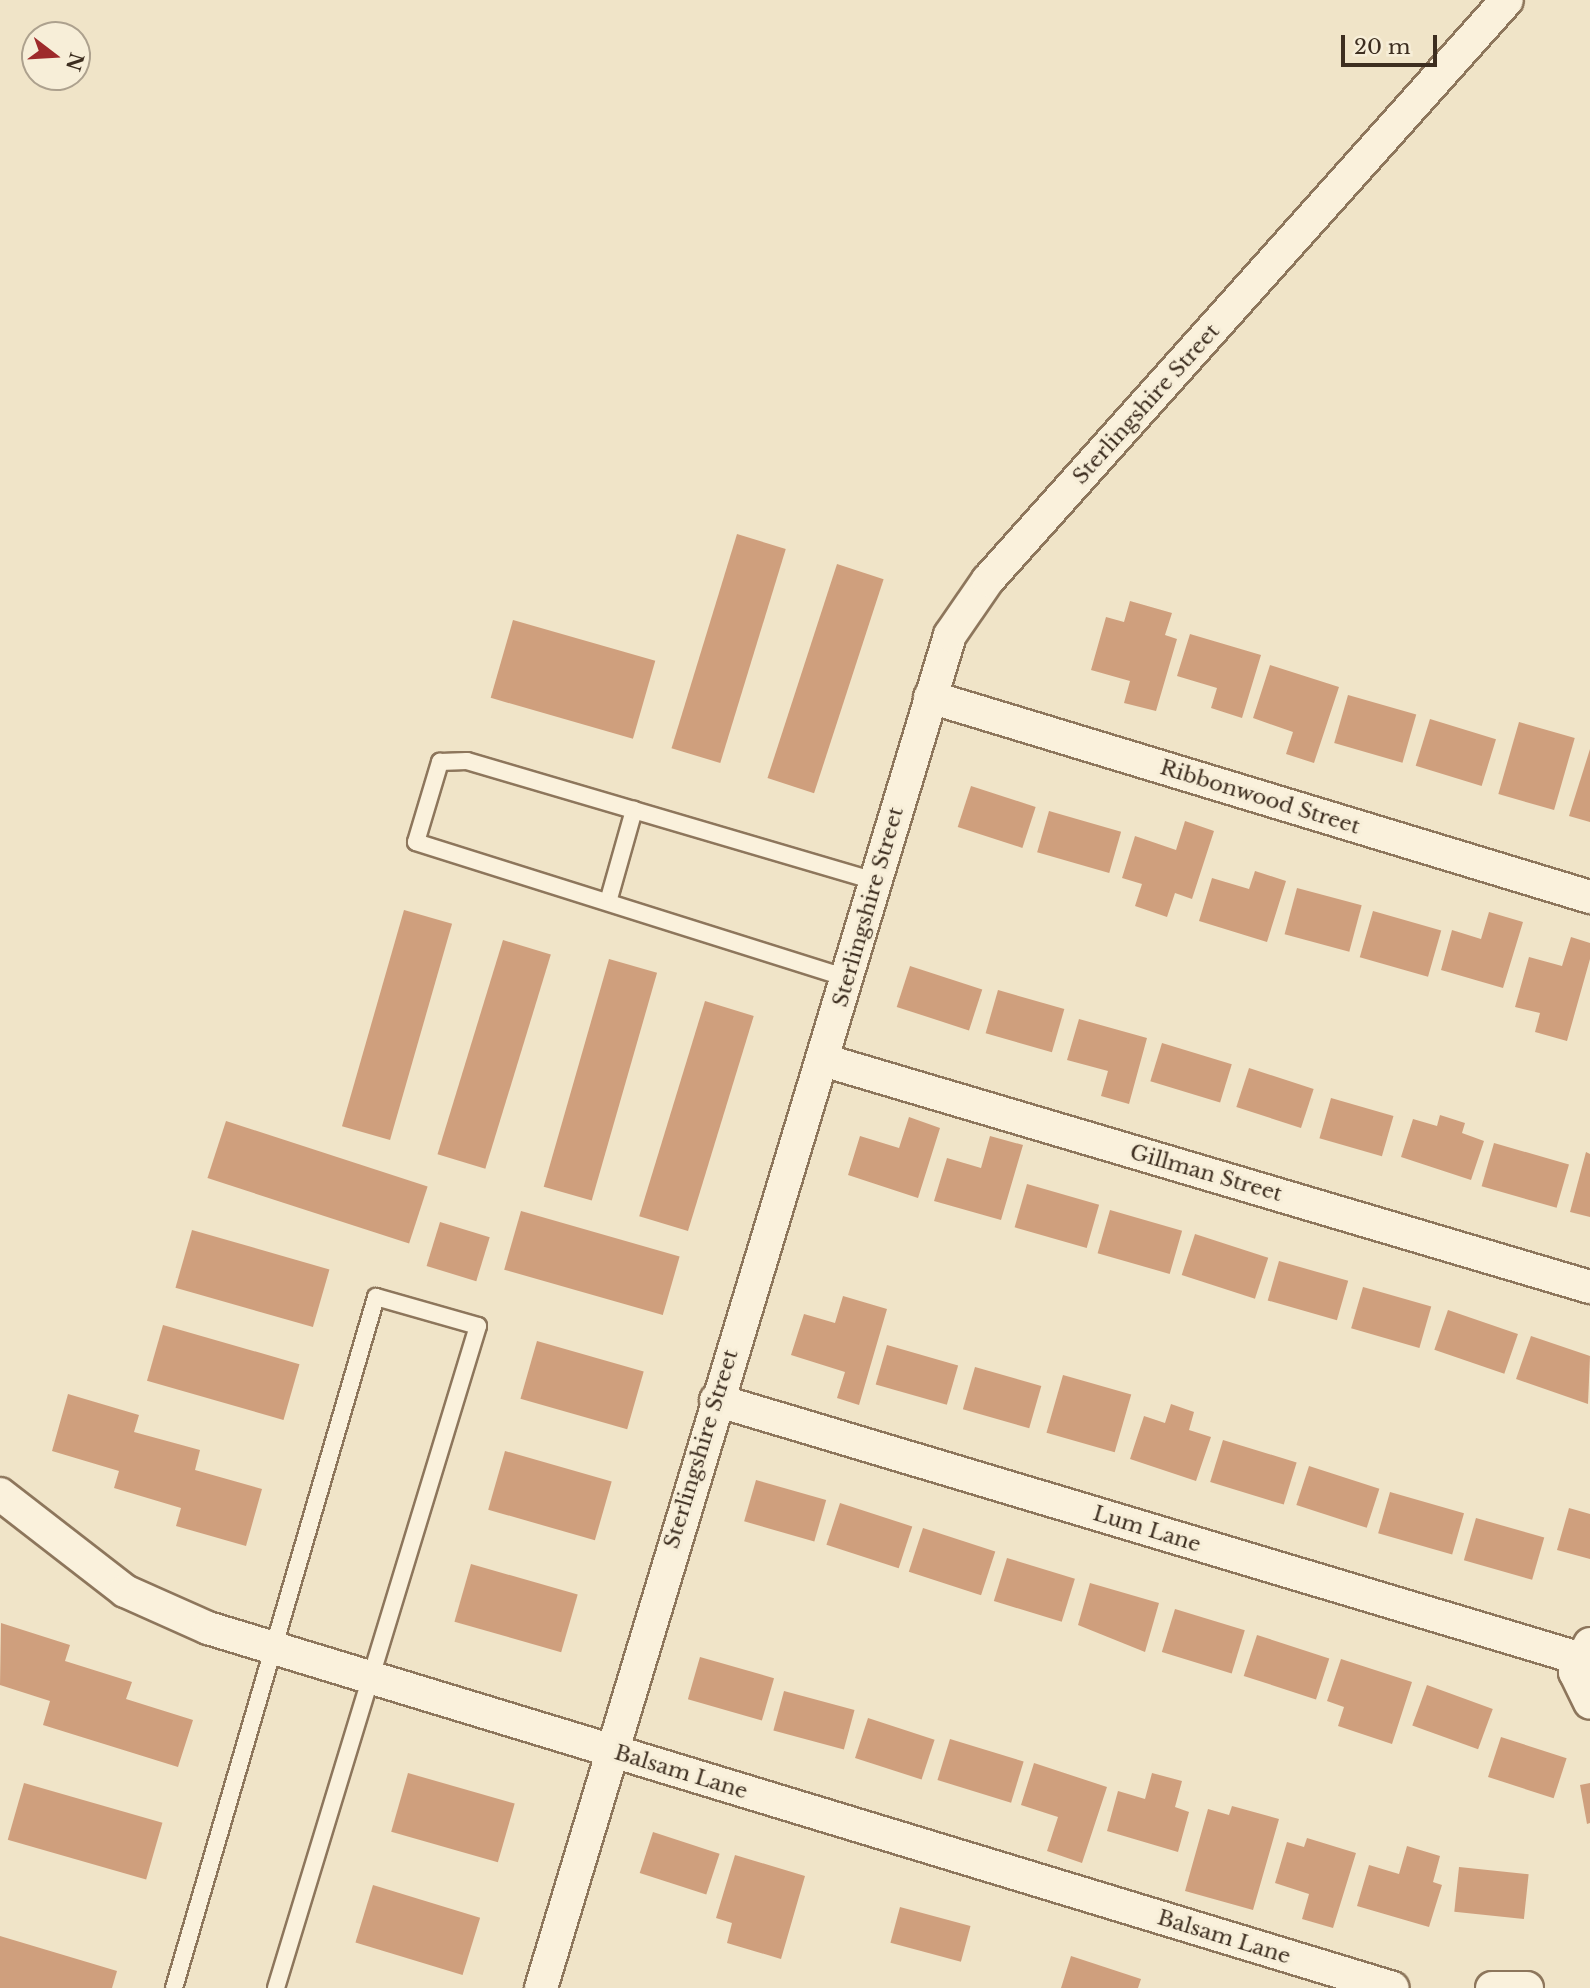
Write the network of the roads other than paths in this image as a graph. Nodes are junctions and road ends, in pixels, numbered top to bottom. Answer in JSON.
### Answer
{"nodes":[{"id":1,"x":1507,"y":0,"type":"edge"},
{"id":2,"x":930,"y":697,"type":"junction"},
{"id":3,"x":634,"y":810,"type":"junction"},
{"id":4,"x":875,"y":881,"type":"junction"},
{"id":5,"x":1590,"y":897,"type":"edge"},
{"id":6,"x":608,"y":902,"type":"junction"},
{"id":7,"x":847,"y":978,"type":"junction"},
{"id":8,"x":822,"y":1060,"type":"junction"},
{"id":9,"x":1590,"y":1287,"type":"edge"},
{"id":10,"x":716,"y":1400,"type":"junction"},
{"id":11,"x":0,"y":1494,"type":"edge"},
{"id":12,"x":273,"y":1649,"type":"junction"},
{"id":13,"x":1584,"y":1651,"type":"edge"},
{"id":14,"x":373,"y":1679,"type":"junction"},
{"id":15,"x":1590,"y":1703,"type":"edge"},
{"id":16,"x":609,"y":1750,"type":"junction"},
{"id":17,"x":173,"y":1988,"type":"edge"},
{"id":18,"x":276,"y":1988,"type":"edge"},
{"id":19,"x":541,"y":1988,"type":"edge"},
{"id":20,"x":1393,"y":1988,"type":"edge"},
{"id":21,"x":1492,"y":1988,"type":"edge"},
{"id":22,"x":1527,"y":1988,"type":"edge"}],
"edges":[{"from":1,"to":2,"type":"street","name":"Sterlingshire Street"},
{"from":2,"to":4,"type":"street","name":"Sterlingshire Street"},
{"from":2,"to":5,"type":"street","name":"Ribbonwood Street"},
{"from":3,"to":4,"type":"lane"},
{"from":3,"to":6,"type":"lane"},
{"from":3,"to":6,"type":"lane"},
{"from":4,"to":7,"type":"street","name":"Sterlingshire Street"},
{"from":6,"to":7,"type":"lane"},
{"from":7,"to":8,"type":"street","name":"Sterlingshire Street"},
{"from":8,"to":9,"type":"street","name":"Gillman Street"},
{"from":8,"to":10,"type":"street","name":"Sterlingshire Street"},
{"from":10,"to":13,"type":"street","name":"Lum Lane"},
{"from":10,"to":16,"type":"street","name":"Sterlingshire Street"},
{"from":11,"to":12,"type":"street","name":"Balsam Lane"},
{"from":12,"to":14,"type":"street","name":"Balsam Lane"},
{"from":12,"to":14,"type":"lane"},
{"from":12,"to":17,"type":"lane"},
{"from":13,"to":15,"type":"street","name":"Lum Lane"},
{"from":14,"to":16,"type":"street","name":"Balsam Lane"},
{"from":14,"to":18,"type":"lane"},
{"from":16,"to":19,"type":"street","name":"Sterlingshire Street"},
{"from":16,"to":20,"type":"street","name":"Balsam Lane"},
{"from":21,"to":22,"type":"street"}]}
